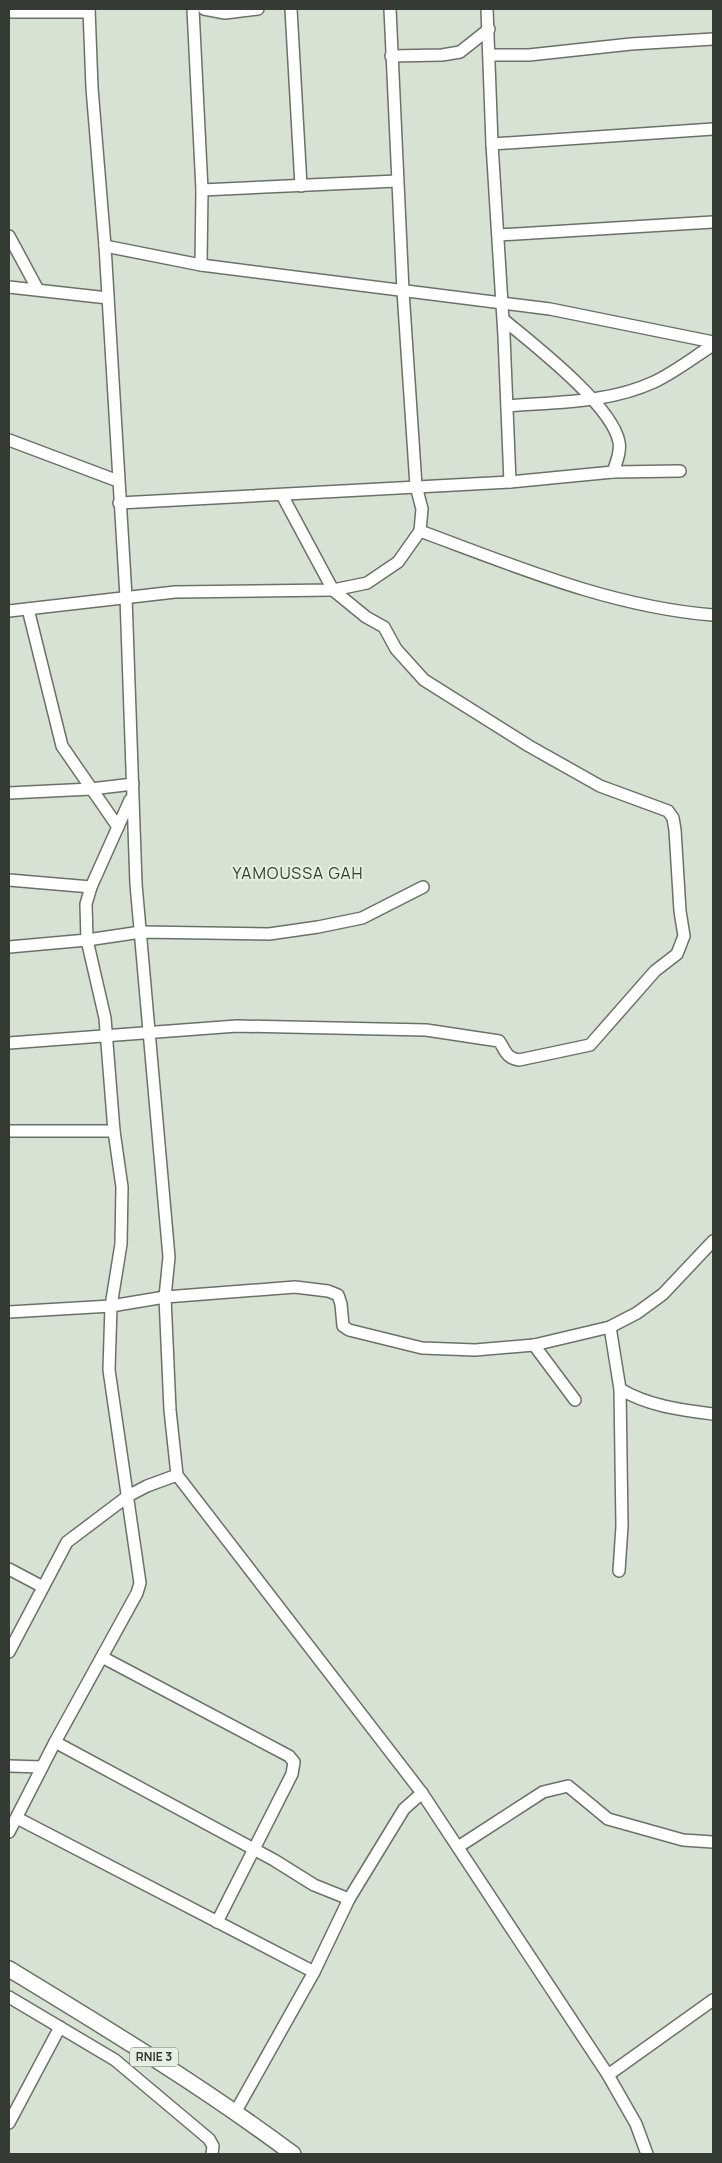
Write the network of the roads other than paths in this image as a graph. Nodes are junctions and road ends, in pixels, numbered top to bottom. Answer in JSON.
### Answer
{"nodes":[{"id":1,"x":193,"y":9,"type":"edge"},
{"id":2,"x":204,"y":9,"type":"edge"},
{"id":3,"x":258,"y":9,"type":"edge"},
{"id":4,"x":291,"y":9,"type":"edge"},
{"id":5,"x":390,"y":9,"type":"edge"},
{"id":6,"x":487,"y":9,"type":"edge"},
{"id":7,"x":89,"y":10,"type":"edge"},
{"id":8,"x":9,"y":12,"type":"edge"},
{"id":9,"x":489,"y":29,"type":"junction"},
{"id":10,"x":713,"y":39,"type":"edge"},
{"id":11,"x":490,"y":55,"type":"junction"},
{"id":12,"x":390,"y":56,"type":"junction"},
{"id":13,"x":713,"y":129,"type":"edge"},
{"id":14,"x":492,"y":144,"type":"junction"},
{"id":15,"x":397,"y":181,"type":"junction"},
{"id":16,"x":302,"y":186,"type":"junction"},
{"id":17,"x":202,"y":190,"type":"junction"},
{"id":18,"x":713,"y":222,"type":"edge"},
{"id":19,"x":499,"y":235,"type":"junction"},
{"id":20,"x":9,"y":236,"type":"edge"},
{"id":21,"x":105,"y":246,"type":"junction"},
{"id":22,"x":201,"y":265,"type":"junction"},
{"id":23,"x":9,"y":287,"type":"edge"},
{"id":24,"x":38,"y":288,"type":"junction"},
{"id":25,"x":403,"y":291,"type":"junction"},
{"id":26,"x":108,"y":298,"type":"junction"},
{"id":27,"x":503,"y":303,"type":"junction"},
{"id":28,"x":504,"y":320,"type":"junction"},
{"id":29,"x":713,"y":344,"type":"edge"},
{"id":30,"x":592,"y":400,"type":"junction"},
{"id":31,"x":507,"y":406,"type":"junction"},
{"id":32,"x":9,"y":440,"type":"edge"},
{"id":33,"x":680,"y":470,"type":"dead end"},
{"id":34,"x":613,"y":472,"type":"junction"},
{"id":35,"x":118,"y":481,"type":"junction"},
{"id":36,"x":510,"y":482,"type":"junction"},
{"id":37,"x":416,"y":486,"type":"junction"},
{"id":38,"x":282,"y":495,"type":"junction"},
{"id":39,"x":119,"y":503,"type":"junction"},
{"id":40,"x":420,"y":531,"type":"junction"},
{"id":41,"x":333,"y":590,"type":"junction"},
{"id":42,"x":126,"y":597,"type":"junction"},
{"id":43,"x":28,"y":609,"type":"junction"},
{"id":44,"x":9,"y":611,"type":"edge"},
{"id":45,"x":713,"y":615,"type":"edge"},
{"id":46,"x":133,"y":784,"type":"junction"},
{"id":47,"x":92,"y":789,"type":"junction"},
{"id":48,"x":9,"y":794,"type":"edge"},
{"id":49,"x":132,"y":796,"type":"junction"},
{"id":50,"x":118,"y":827,"type":"junction"},
{"id":51,"x":9,"y":880,"type":"edge"},
{"id":52,"x":91,"y":886,"type":"junction"},
{"id":53,"x":424,"y":887,"type":"dead end"},
{"id":54,"x":141,"y":932,"type":"junction"},
{"id":55,"x":87,"y":940,"type":"junction"},
{"id":56,"x":9,"y":947,"type":"edge"},
{"id":57,"x":150,"y":1033,"type":"junction"},
{"id":58,"x":106,"y":1036,"type":"junction"},
{"id":59,"x":9,"y":1043,"type":"edge"},
{"id":60,"x":9,"y":1131,"type":"edge"},
{"id":61,"x":114,"y":1131,"type":"junction"},
{"id":62,"x":713,"y":1241,"type":"edge"},
{"id":63,"x":165,"y":1297,"type":"junction"},
{"id":64,"x":111,"y":1306,"type":"junction"},
{"id":65,"x":9,"y":1312,"type":"edge"},
{"id":66,"x":610,"y":1326,"type":"junction"},
{"id":67,"x":534,"y":1345,"type":"junction"},
{"id":68,"x":620,"y":1390,"type":"junction"},
{"id":69,"x":575,"y":1400,"type":"dead end"},
{"id":70,"x":713,"y":1414,"type":"edge"},
{"id":71,"x":177,"y":1475,"type":"junction"},
{"id":72,"x":128,"y":1496,"type":"junction"},
{"id":73,"x":9,"y":1569,"type":"edge"},
{"id":74,"x":619,"y":1571,"type":"dead end"},
{"id":75,"x":43,"y":1587,"type":"junction"},
{"id":76,"x":9,"y":1652,"type":"edge"},
{"id":77,"x":102,"y":1657,"type":"junction"},
{"id":78,"x":55,"y":1742,"type":"junction"},
{"id":79,"x":9,"y":1766,"type":"edge"},
{"id":80,"x":42,"y":1767,"type":"junction"},
{"id":81,"x":422,"y":1793,"type":"junction"},
{"id":82,"x":17,"y":1818,"type":"junction"},
{"id":83,"x":9,"y":1832,"type":"edge"},
{"id":84,"x":713,"y":1842,"type":"edge"},
{"id":85,"x":458,"y":1848,"type":"junction"},
{"id":86,"x":255,"y":1850,"type":"junction"},
{"id":87,"x":349,"y":1899,"type":"junction"},
{"id":88,"x":217,"y":1922,"type":"junction"},
{"id":89,"x":9,"y":1969,"type":"edge"},
{"id":90,"x":314,"y":1972,"type":"junction"},
{"id":91,"x":9,"y":1997,"type":"edge"},
{"id":92,"x":713,"y":2000,"type":"edge"},
{"id":93,"x":60,"y":2026,"type":"junction"},
{"id":94,"x":608,"y":2075,"type":"junction"},
{"id":95,"x":236,"y":2111,"type":"junction"},
{"id":96,"x":9,"y":2123,"type":"edge"},
{"id":97,"x":212,"y":2154,"type":"edge"},
{"id":98,"x":293,"y":2154,"type":"edge"},
{"id":99,"x":647,"y":2154,"type":"edge"}],
"edges":[{"from":1,"to":17,"type":"street"},
{"from":2,"to":3,"type":"street"},
{"from":4,"to":16,"type":"street"},
{"from":5,"to":12,"type":"street"},
{"from":6,"to":9,"type":"street"},
{"from":7,"to":8,"type":"street"},
{"from":7,"to":21,"type":"street"},
{"from":9,"to":11,"type":"street"},
{"from":9,"to":12,"type":"street"},
{"from":10,"to":11,"type":"street"},
{"from":11,"to":14,"type":"street"},
{"from":12,"to":15,"type":"street"},
{"from":13,"to":14,"type":"street"},
{"from":14,"to":19,"type":"street"},
{"from":15,"to":16,"type":"street"},
{"from":15,"to":25,"type":"street"},
{"from":16,"to":17,"type":"street"},
{"from":17,"to":22,"type":"street"},
{"from":18,"to":19,"type":"street"},
{"from":19,"to":27,"type":"street"},
{"from":20,"to":24,"type":"street"},
{"from":21,"to":22,"type":"street"},
{"from":21,"to":26,"type":"street"},
{"from":22,"to":25,"type":"street"},
{"from":23,"to":24,"type":"street"},
{"from":24,"to":26,"type":"street"},
{"from":25,"to":27,"type":"street"},
{"from":25,"to":37,"type":"street"},
{"from":26,"to":35,"type":"street"},
{"from":27,"to":28,"type":"street"},
{"from":27,"to":29,"type":"street"},
{"from":28,"to":30,"type":"street"},
{"from":28,"to":31,"type":"street"},
{"from":29,"to":30,"type":"street"},
{"from":30,"to":31,"type":"street"},
{"from":30,"to":34,"type":"street"},
{"from":31,"to":36,"type":"street"},
{"from":32,"to":35,"type":"street"},
{"from":33,"to":34,"type":"street"},
{"from":34,"to":36,"type":"street"},
{"from":35,"to":39,"type":"street"},
{"from":36,"to":37,"type":"street"},
{"from":37,"to":38,"type":"street"},
{"from":37,"to":40,"type":"street"},
{"from":38,"to":39,"type":"street"},
{"from":38,"to":41,"type":"street"},
{"from":39,"to":42,"type":"street"},
{"from":40,"to":41,"type":"street"},
{"from":40,"to":45,"type":"street"},
{"from":41,"to":42,"type":"street"},
{"from":41,"to":57,"type":"street"},
{"from":42,"to":43,"type":"street"},
{"from":42,"to":46,"type":"street"},
{"from":43,"to":44,"type":"street"},
{"from":43,"to":47,"type":"street"},
{"from":46,"to":47,"type":"street"},
{"from":46,"to":49,"type":"street"},
{"from":47,"to":48,"type":"street"},
{"from":47,"to":50,"type":"street"},
{"from":49,"to":50,"type":"street"},
{"from":49,"to":54,"type":"street"},
{"from":50,"to":52,"type":"street"},
{"from":51,"to":52,"type":"street"},
{"from":52,"to":55,"type":"street"},
{"from":53,"to":54,"type":"street"},
{"from":54,"to":55,"type":"street"},
{"from":54,"to":57,"type":"street"},
{"from":55,"to":56,"type":"street"},
{"from":55,"to":58,"type":"street"},
{"from":57,"to":58,"type":"street"},
{"from":57,"to":63,"type":"street"},
{"from":58,"to":59,"type":"street"},
{"from":58,"to":61,"type":"street"},
{"from":60,"to":61,"type":"street"},
{"from":61,"to":64,"type":"street"},
{"from":62,"to":66,"type":"street"},
{"from":63,"to":64,"type":"street"},
{"from":63,"to":67,"type":"street"},
{"from":63,"to":71,"type":"street"},
{"from":64,"to":65,"type":"street"},
{"from":64,"to":72,"type":"street"},
{"from":66,"to":67,"type":"street"},
{"from":66,"to":68,"type":"street"},
{"from":67,"to":69,"type":"street"},
{"from":68,"to":70,"type":"street"},
{"from":68,"to":74,"type":"street"},
{"from":71,"to":72,"type":"street"},
{"from":71,"to":81,"type":"street"},
{"from":72,"to":75,"type":"street"},
{"from":72,"to":77,"type":"street"},
{"from":73,"to":75,"type":"street"},
{"from":75,"to":76,"type":"street"},
{"from":77,"to":78,"type":"street"},
{"from":77,"to":86,"type":"street"},
{"from":78,"to":80,"type":"street"},
{"from":78,"to":86,"type":"street"},
{"from":79,"to":80,"type":"street"},
{"from":80,"to":82,"type":"street"},
{"from":81,"to":85,"type":"street"},
{"from":81,"to":87,"type":"street"},
{"from":82,"to":83,"type":"street"},
{"from":82,"to":88,"type":"street"},
{"from":84,"to":85,"type":"street"},
{"from":85,"to":94,"type":"street"},
{"from":86,"to":87,"type":"street"},
{"from":86,"to":88,"type":"street"},
{"from":87,"to":90,"type":"street"},
{"from":88,"to":90,"type":"street"},
{"from":89,"to":95,"type":"highway","number":"RNIE 3"},
{"from":90,"to":95,"type":"street"},
{"from":91,"to":93,"type":"street"},
{"from":92,"to":94,"type":"street"},
{"from":93,"to":96,"type":"street"},
{"from":93,"to":97,"type":"street"},
{"from":94,"to":99,"type":"street"},
{"from":95,"to":98,"type":"highway","number":"RNIE 3"}]}
